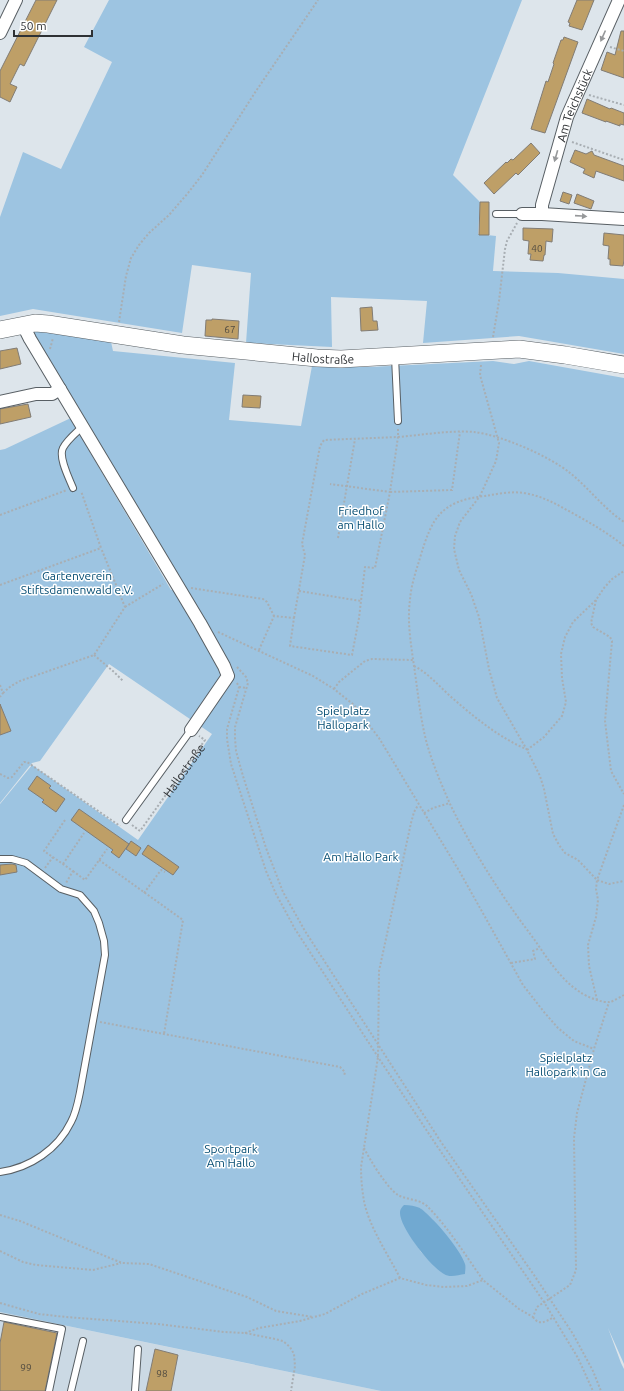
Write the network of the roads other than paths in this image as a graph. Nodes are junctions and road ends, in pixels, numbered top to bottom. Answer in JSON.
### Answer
{"nodes":[{"id":1,"x":16,"y":0,"type":"edge"},
{"id":2,"x":619,"y":0,"type":"edge"},
{"id":3,"x":0,"y":33,"type":"edge"},
{"id":4,"x":496,"y":214,"type":"dead end"},
{"id":5,"x":522,"y":214,"type":"joint"},
{"id":6,"x":542,"y":214,"type":"junction"},
{"id":7,"x":624,"y":219,"type":"edge"},
{"id":8,"x":23,"y":325,"type":"junction"},
{"id":9,"x":0,"y":330,"type":"edge"},
{"id":10,"x":395,"y":356,"type":"junction"},
{"id":11,"x":624,"y":365,"type":"edge"},
{"id":12,"x":60,"y":389,"type":"junction"},
{"id":13,"x":0,"y":402,"type":"edge"},
{"id":14,"x":398,"y":421,"type":"road end"},
{"id":15,"x":82,"y":427,"type":"junction"},
{"id":16,"x":73,"y":488,"type":"road end"},
{"id":17,"x":191,"y":730,"type":"joint"},
{"id":18,"x":126,"y":820,"type":"road end"},
{"id":19,"x":0,"y":860,"type":"edge"},
{"id":20,"x":0,"y":1172,"type":"edge"},
{"id":21,"x":0,"y":1317,"type":"edge"},
{"id":22,"x":83,"y":1341,"type":"dead end"},
{"id":23,"x":138,"y":1349,"type":"dead end"},
{"id":24,"x":50,"y":1391,"type":"edge"},
{"id":25,"x":71,"y":1391,"type":"edge"},
{"id":26,"x":135,"y":1391,"type":"edge"}],
"edges":[{"from":1,"to":3,"type":"street"},
{"from":2,"to":6,"type":"street","name":"Am Teichstück","one_way":true},
{"from":4,"to":5,"type":"lane"},
{"from":5,"to":6,"type":"street"},
{"from":6,"to":7,"type":"street","one_way":true},
{"from":8,"to":9,"type":"main road","name":"Hallostraße"},
{"from":8,"to":10,"type":"main road","name":"Hallostraße"},
{"from":8,"to":12,"type":"street"},
{"from":10,"to":11,"type":"main road","name":"Hallostraße"},
{"from":10,"to":14,"type":"lane"},
{"from":12,"to":13,"type":"street"},
{"from":12,"to":15,"type":"street"},
{"from":15,"to":16,"type":"lane"},
{"from":15,"to":17,"type":"street","name":"Hallostraße"},
{"from":17,"to":18,"type":"lane"},
{"from":19,"to":20,"type":"lane"},
{"from":21,"to":24,"type":"lane"},
{"from":22,"to":25,"type":"lane"},
{"from":23,"to":26,"type":"lane"}]}
